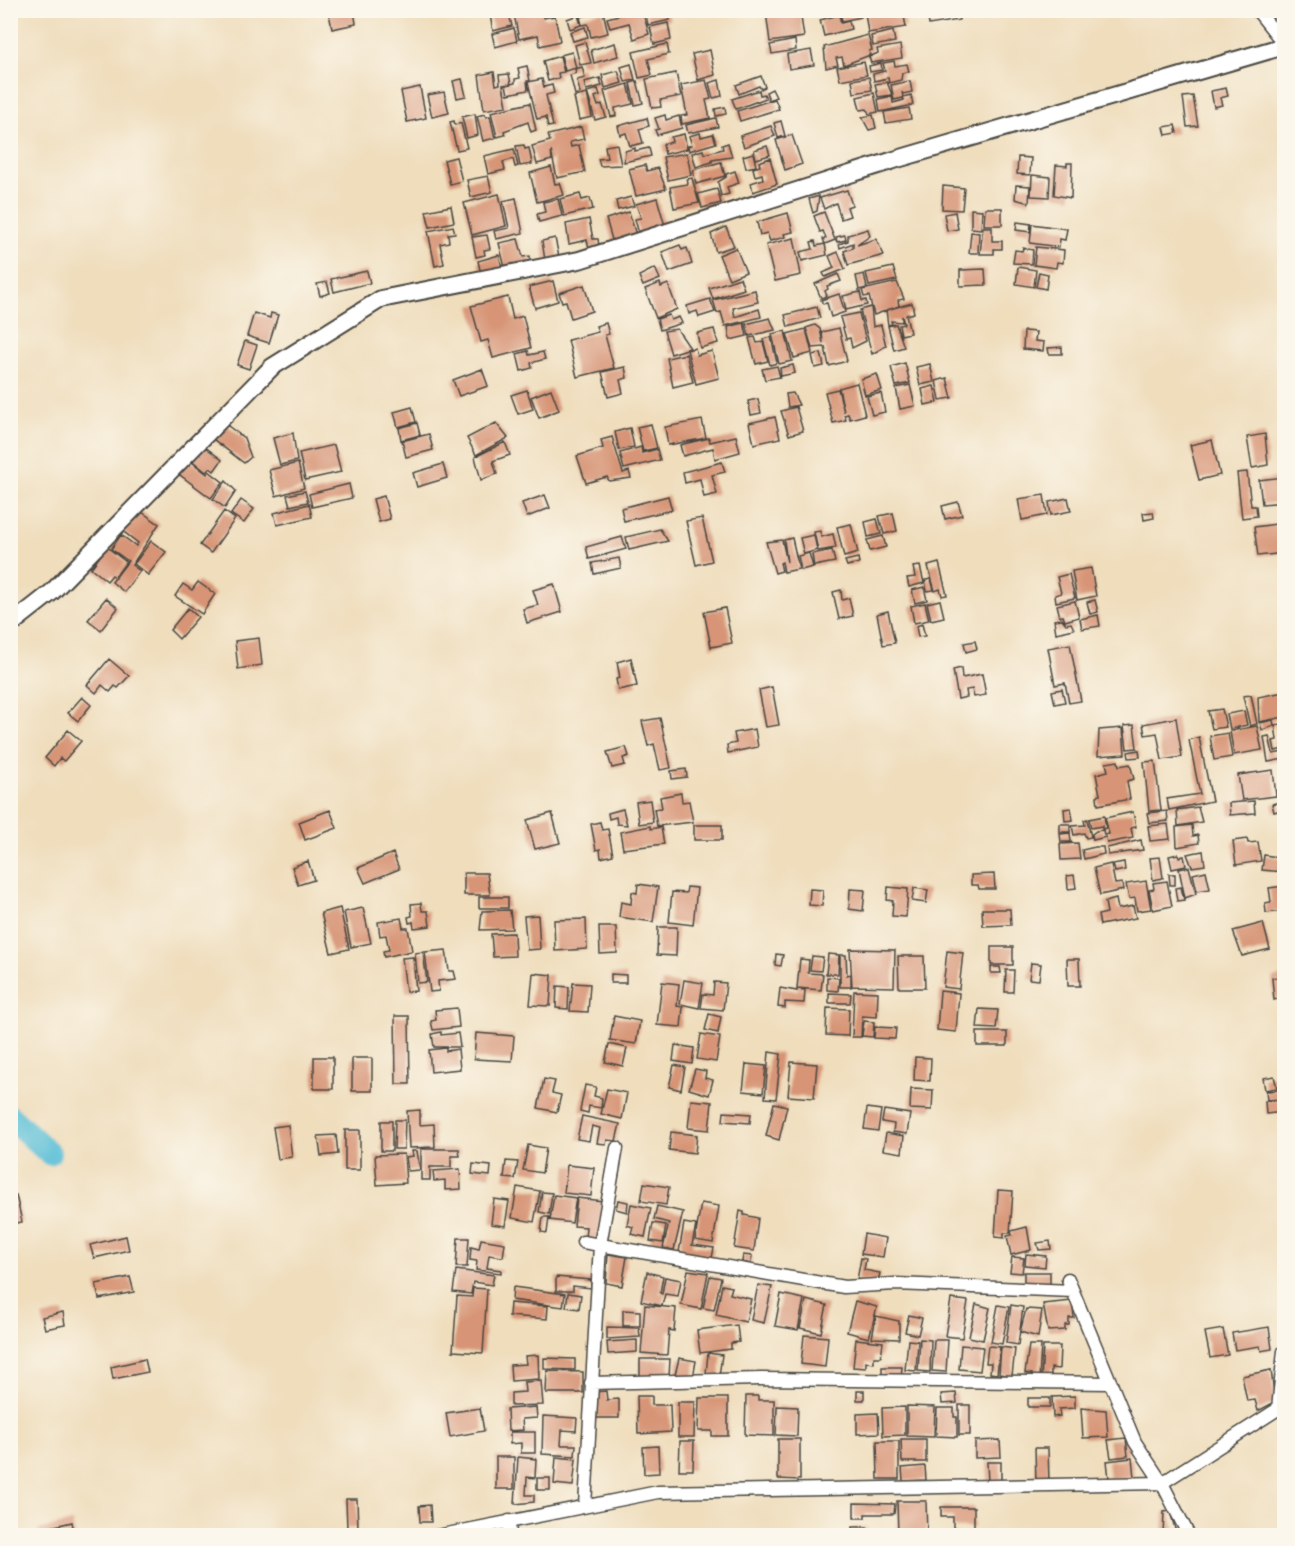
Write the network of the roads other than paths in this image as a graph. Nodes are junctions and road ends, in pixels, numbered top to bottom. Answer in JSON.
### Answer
{"nodes":[{"id":1,"x":1257,"y":10,"type":"edge"},
{"id":2,"x":1281,"y":10,"type":"edge"},
{"id":3,"x":1284,"y":40,"type":"edge"},
{"id":4,"x":1284,"y":46,"type":"edge"},
{"id":5,"x":10,"y":625,"type":"edge"},
{"id":6,"x":617,"y":1148,"type":"dead end"},
{"id":7,"x":583,"y":1242,"type":"dead end"},
{"id":8,"x":600,"y":1245,"type":"junction"},
{"id":9,"x":1068,"y":1279,"type":"dead end"},
{"id":10,"x":1073,"y":1291,"type":"junction"},
{"id":11,"x":1284,"y":1350,"type":"edge"},
{"id":12,"x":591,"y":1383,"type":"junction"},
{"id":13,"x":1111,"y":1383,"type":"junction"},
{"id":14,"x":1281,"y":1410,"type":"edge"},
{"id":15,"x":1162,"y":1483,"type":"junction"},
{"id":16,"x":585,"y":1506,"type":"junction"},
{"id":17,"x":508,"y":1521,"type":"junction"},
{"id":18,"x":437,"y":1536,"type":"edge"},
{"id":19,"x":510,"y":1536,"type":"edge"},
{"id":20,"x":1189,"y":1536,"type":"edge"}],
"edges":[{"from":1,"to":4,"type":"street"},
{"from":2,"to":3,"type":"street"},
{"from":4,"to":5,"type":"street"},
{"from":6,"to":8,"type":"street"},
{"from":7,"to":8,"type":"street"},
{"from":8,"to":10,"type":"street"},
{"from":8,"to":12,"type":"street"},
{"from":9,"to":10,"type":"street"},
{"from":10,"to":13,"type":"street"},
{"from":11,"to":14,"type":"street"},
{"from":12,"to":13,"type":"street"},
{"from":12,"to":16,"type":"street"},
{"from":13,"to":15,"type":"street"},
{"from":14,"to":15,"type":"street"},
{"from":15,"to":16,"type":"street"},
{"from":15,"to":20,"type":"street"},
{"from":16,"to":17,"type":"street"},
{"from":17,"to":18,"type":"street"},
{"from":17,"to":19,"type":"street"}]}
